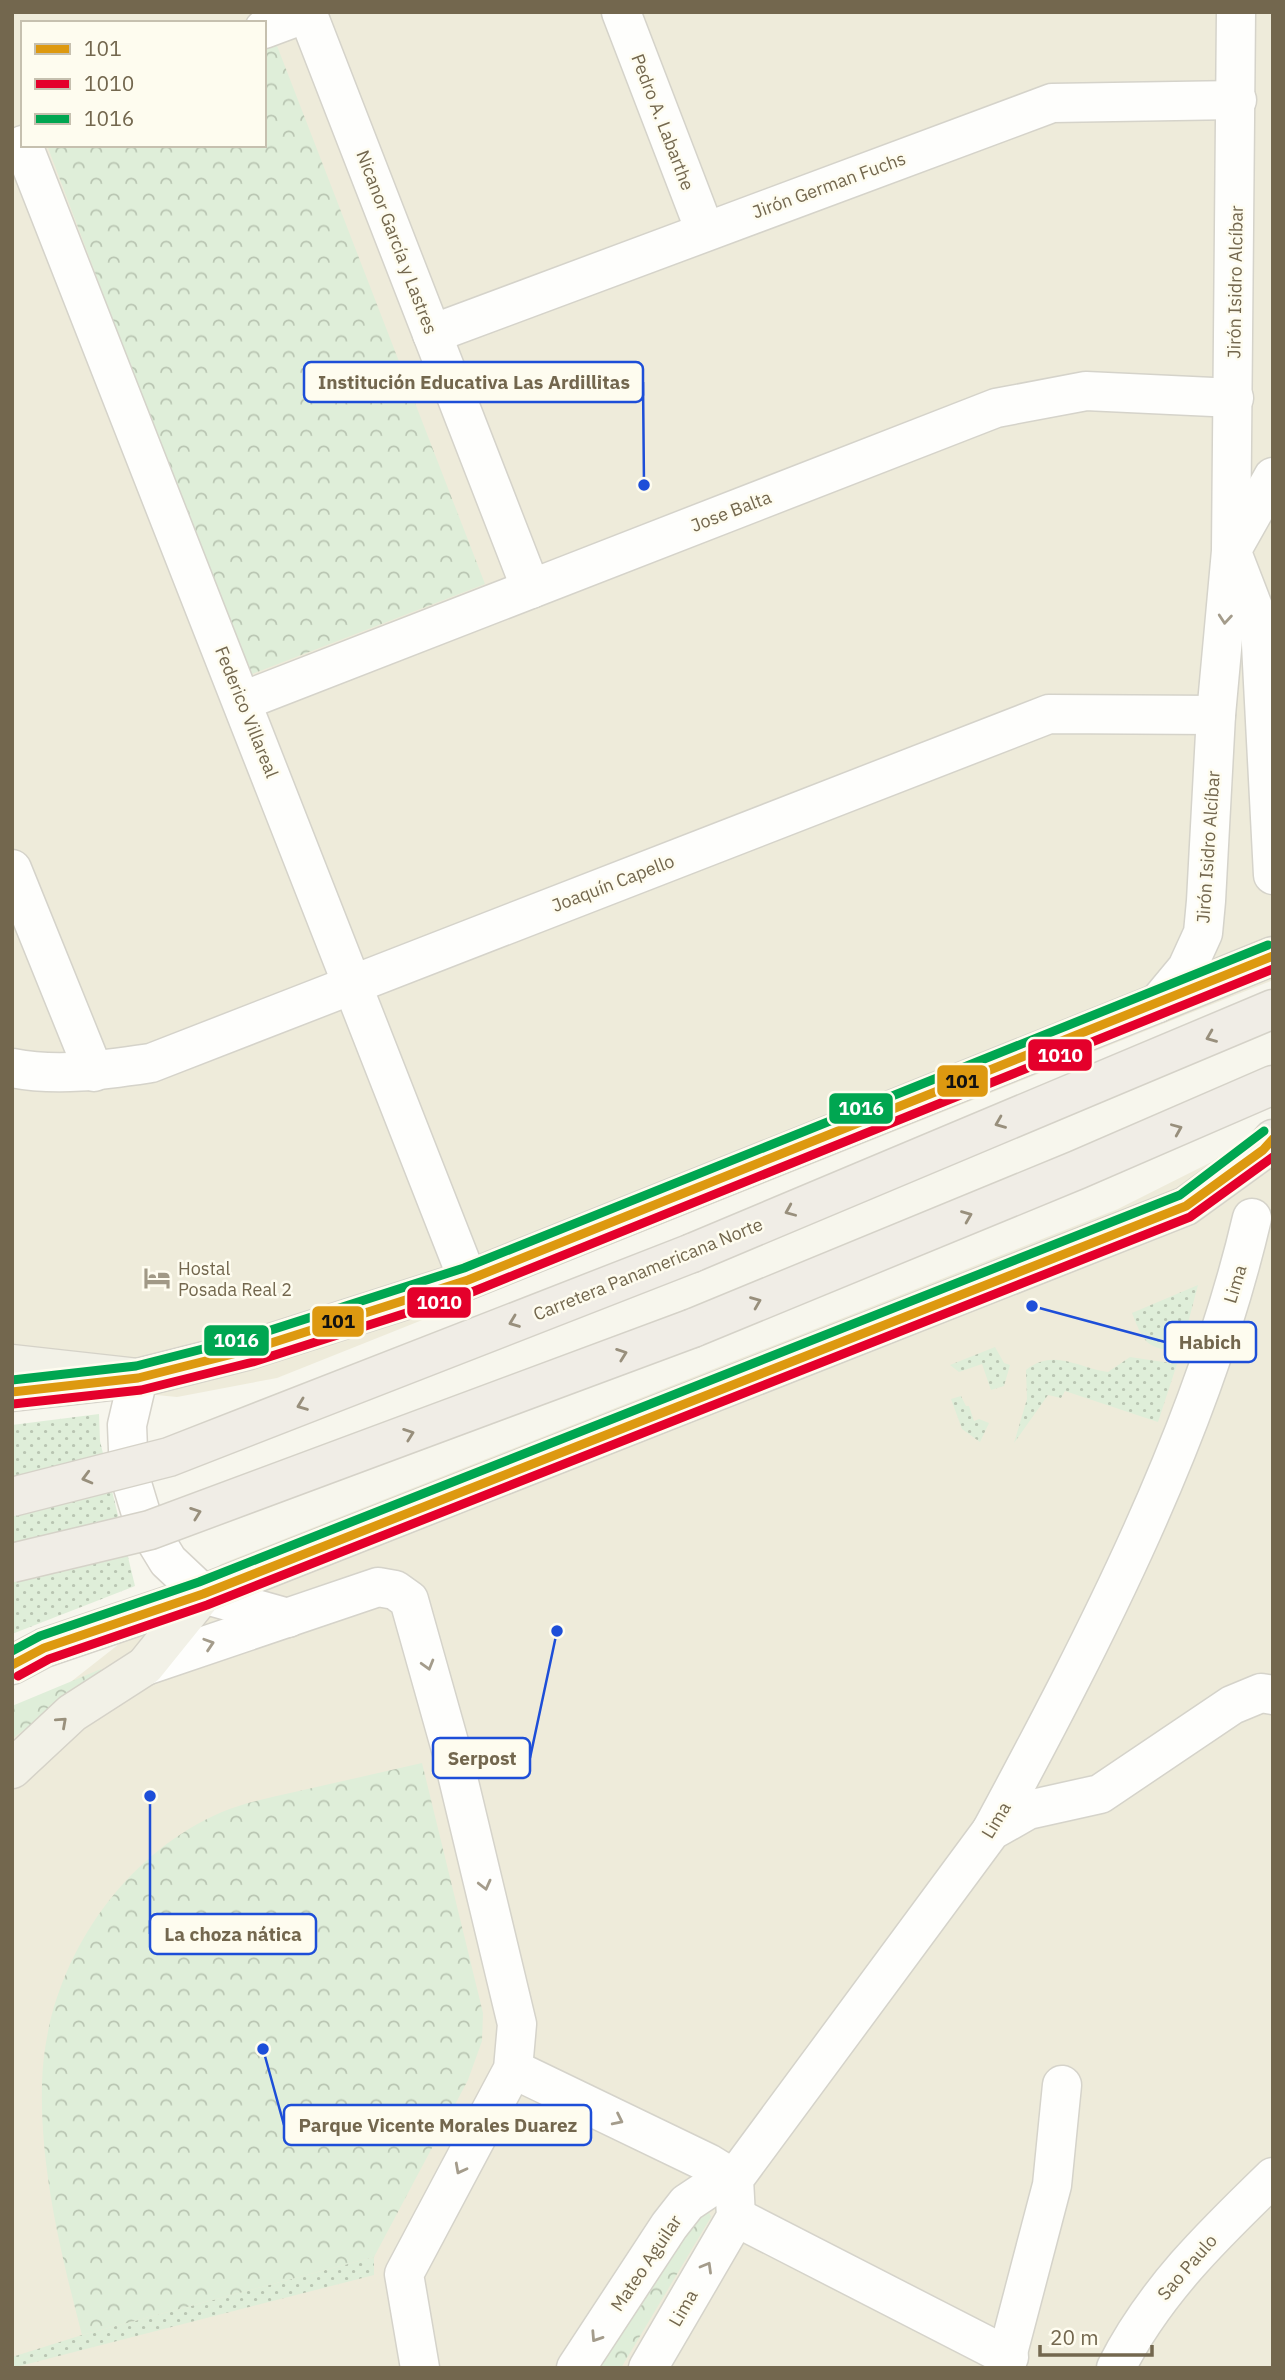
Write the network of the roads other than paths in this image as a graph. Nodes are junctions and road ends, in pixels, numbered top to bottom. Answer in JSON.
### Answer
{"nodes":[{"id":1,"x":307,"y":12,"type":"edge"},
{"id":2,"x":621,"y":12,"type":"edge"},
{"id":3,"x":1236,"y":12,"type":"edge"},
{"id":4,"x":266,"y":28,"type":"edge"},
{"id":5,"x":1237,"y":100,"type":"junction"},
{"id":6,"x":25,"y":147,"type":"edge"},
{"id":7,"x":705,"y":232,"type":"junction"},
{"id":8,"x":432,"y":334,"type":"junction"},
{"id":9,"x":1234,"y":398,"type":"junction"},
{"id":10,"x":1273,"y":477,"type":"edge"},
{"id":11,"x":1231,"y":551,"type":"junction"},
{"id":12,"x":531,"y":589,"type":"junction"},
{"id":13,"x":243,"y":701,"type":"junction"},
{"id":14,"x":1216,"y":715,"type":"junction"},
{"id":15,"x":12,"y":869,"type":"edge"},
{"id":16,"x":1273,"y":874,"type":"edge"},
{"id":17,"x":1273,"y":956,"type":"edge"},
{"id":18,"x":354,"y":984,"type":"junction"},
{"id":19,"x":1158,"y":1003,"type":"junction"},
{"id":20,"x":1273,"y":1009,"type":"edge"},
{"id":21,"x":12,"y":1068,"type":"edge"},
{"id":22,"x":94,"y":1072,"type":"junction"},
{"id":23,"x":1273,"y":1084,"type":"edge"},
{"id":24,"x":1273,"y":1139,"type":"edge"},
{"id":25,"x":1252,"y":1218,"type":"dead end"},
{"id":26,"x":468,"y":1280,"type":"junction"},
{"id":27,"x":12,"y":1364,"type":"edge"},
{"id":28,"x":138,"y":1378,"type":"junction"},
{"id":29,"x":12,"y":1392,"type":"edge"},
{"id":30,"x":12,"y":1497,"type":"edge"},
{"id":31,"x":12,"y":1563,"type":"edge"},
{"id":32,"x":204,"y":1594,"type":"junction"},
{"id":33,"x":288,"y":1618,"type":"junction"},
{"id":34,"x":12,"y":1665,"type":"edge"},
{"id":35,"x":145,"y":1666,"type":"junction"},
{"id":36,"x":1273,"y":1695,"type":"edge"},
{"id":37,"x":12,"y":1769,"type":"edge"},
{"id":38,"x":992,"y":1831,"type":"junction"},
{"id":39,"x":513,"y":2069,"type":"junction"},
{"id":40,"x":1062,"y":2085,"type":"dead end"},
{"id":41,"x":1273,"y":2177,"type":"edge"},
{"id":42,"x":735,"y":2198,"type":"junction"},
{"id":43,"x":1006,"y":2363,"type":"edge"},
{"id":44,"x":420,"y":2368,"type":"edge"},
{"id":45,"x":576,"y":2368,"type":"edge"},
{"id":46,"x":648,"y":2368,"type":"edge"},
{"id":47,"x":1116,"y":2368,"type":"edge"}],
"edges":[{"from":1,"to":4,"type":"street"},
{"from":1,"to":8,"type":"street","name":"Nicanor García y Lastres"},
{"from":2,"to":7,"type":"street","name":"Pedro A. Labarthe"},
{"from":3,"to":5,"type":"street","name":"Jirón Isidro Alcíbar"},
{"from":5,"to":7,"type":"street","name":"Jirón German Fuchs"},
{"from":5,"to":9,"type":"street","name":"Jirón Isidro Alcíbar"},
{"from":6,"to":13,"type":"street","name":"Federico Villareal"},
{"from":7,"to":8,"type":"street","name":"Jirón German Fuchs"},
{"from":8,"to":12,"type":"street","name":"Nicanor García y Lastres"},
{"from":9,"to":11,"type":"street","name":"Jirón Isidro Alcíbar"},
{"from":9,"to":12,"type":"street","name":"Jose Balta"},
{"from":10,"to":11,"type":"street"},
{"from":11,"to":14,"type":"street","name":"Jirón Isidro Alcíbar","one_way":true},
{"from":11,"to":16,"type":"street","name":"Jirón Isidro Alcíbar"},
{"from":12,"to":13,"type":"street","name":"Jose Balta"},
{"from":13,"to":18,"type":"street","name":"Federico Villareal"},
{"from":14,"to":18,"type":"street","name":"Joaquín Capello"},
{"from":14,"to":19,"type":"street","name":"Jirón Isidro Alcíbar"},
{"from":15,"to":22,"type":"street"},
{"from":17,"to":19,"type":"highway"},
{"from":18,"to":22,"type":"street","name":"Joaquín Capello"},
{"from":18,"to":26,"type":"street","name":"Federico Villareal"},
{"from":19,"to":26,"type":"street"},
{"from":20,"to":30,"type":"highway","name":"Carretera Panamericana Norte","one_way":true,"bridge":true},
{"from":21,"to":22,"type":"street","name":"Joaquín Capello"},
{"from":31,"to":23,"type":"highway","one_way":true,"bridge":true},
{"from":24,"to":32,"type":"highway"},
{"from":25,"to":38,"type":"street","name":"Lima"},
{"from":26,"to":28,"type":"street"},
{"from":27,"to":28,"type":"main road"},
{"from":28,"to":29,"type":"street"},
{"from":28,"to":32,"type":"street"},
{"from":32,"to":33,"type":"street"},
{"from":32,"to":34,"type":"street"},
{"from":32,"to":35,"type":"main road"},
{"from":35,"to":33,"type":"street","one_way":true},
{"from":33,"to":39,"type":"street","one_way":true},
{"from":37,"to":35,"type":"main road","one_way":true},
{"from":36,"to":38,"type":"street"},
{"from":38,"to":42,"type":"street","name":"Lima"},
{"from":39,"to":42,"type":"street","one_way":true},
{"from":39,"to":44,"type":"street","one_way":true},
{"from":40,"to":43,"type":"street"},
{"from":41,"to":47,"type":"street","name":"Sao Paulo"},
{"from":42,"to":43,"type":"street"},
{"from":42,"to":45,"type":"street","name":"Mateo Aguilar","one_way":true},
{"from":46,"to":42,"type":"street","name":"Lima","one_way":true}]}
